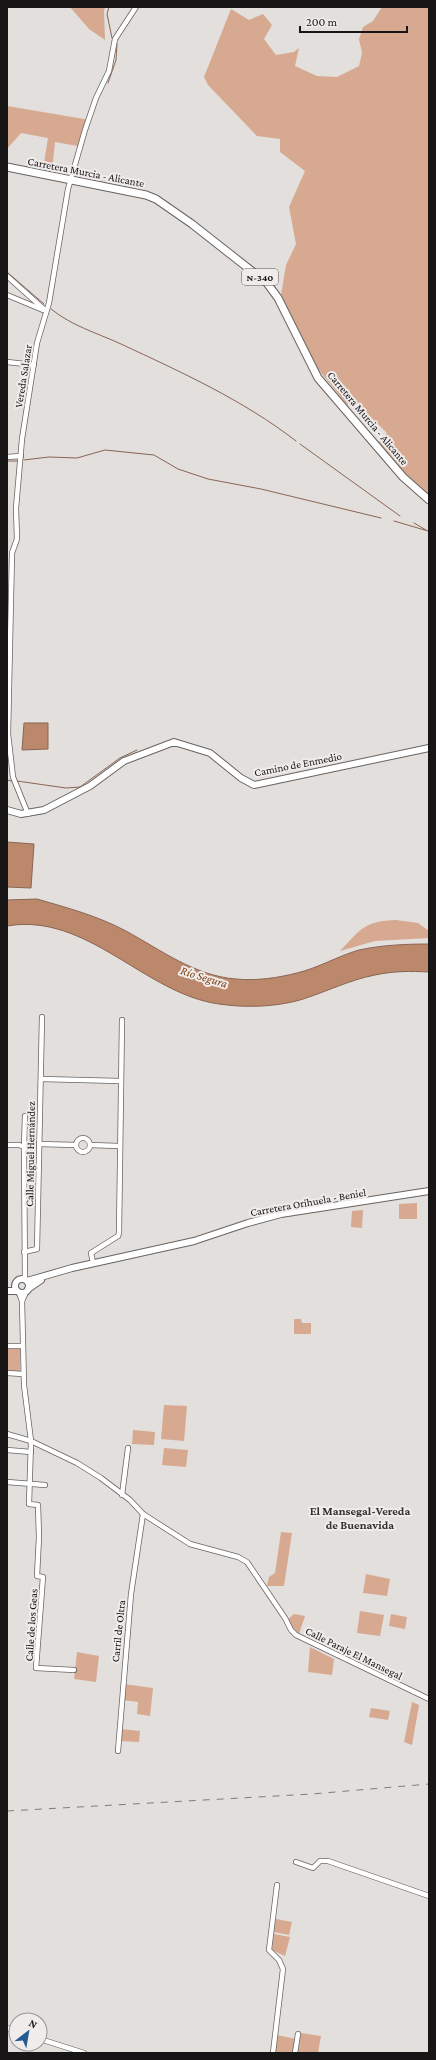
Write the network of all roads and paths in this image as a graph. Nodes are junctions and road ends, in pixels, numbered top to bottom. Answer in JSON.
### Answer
{"nodes":[{"id":1,"x":136,"y":7,"type":"edge"},
{"id":2,"x":7,"y":167,"type":"edge"},
{"id":3,"x":72,"y":180,"type":"junction"},
{"id":4,"x":7,"y":276,"type":"edge"},
{"id":5,"x":7,"y":295,"type":"edge"},
{"id":6,"x":46,"y":311,"type":"junction"},
{"id":7,"x":7,"y":362,"type":"edge"},
{"id":8,"x":34,"y":365,"type":"junction"},
{"id":9,"x":21,"y":456,"type":"junction"},
{"id":10,"x":7,"y":457,"type":"edge"},
{"id":11,"x":429,"y":500,"type":"edge"},
{"id":12,"x":429,"y":748,"type":"edge"},
{"id":13,"x":13,"y":777,"type":"junction"},
{"id":14,"x":7,"y":778,"type":"edge"},
{"id":15,"x":7,"y":810,"type":"edge"},
{"id":16,"x":28,"y":814,"type":"junction"},
{"id":17,"x":42,"y":1017,"type":"dead end"},
{"id":18,"x":122,"y":1020,"type":"dead end"},
{"id":19,"x":41,"y":1079,"type":"junction"},
{"id":20,"x":120,"y":1081,"type":"junction"},
{"id":21,"x":25,"y":1116,"type":"dead end"},
{"id":22,"x":40,"y":1144,"type":"junction"},
{"id":23,"x":7,"y":1145,"type":"edge"},
{"id":24,"x":76,"y":1145,"type":"junction"},
{"id":25,"x":90,"y":1145,"type":"junction"},
{"id":26,"x":119,"y":1146,"type":"junction"},
{"id":27,"x":24,"y":1147,"type":"junction"},
{"id":28,"x":429,"y":1191,"type":"edge"},
{"id":29,"x":170,"y":1246,"type":"junction"},
{"id":30,"x":24,"y":1252,"type":"junction"},
{"id":31,"x":93,"y":1263,"type":"junction"},
{"id":32,"x":26,"y":1280,"type":"junction"},
{"id":33,"x":16,"y":1283,"type":"junction"},
{"id":34,"x":7,"y":1287,"type":"edge"},
{"id":35,"x":7,"y":1291,"type":"edge"},
{"id":36,"x":22,"y":1291,"type":"junction"},
{"id":37,"x":7,"y":1346,"type":"edge"},
{"id":38,"x":22,"y":1346,"type":"junction"},
{"id":39,"x":7,"y":1373,"type":"edge"},
{"id":40,"x":23,"y":1374,"type":"junction"},
{"id":41,"x":7,"y":1434,"type":"edge"},
{"id":42,"x":31,"y":1441,"type":"junction"},
{"id":43,"x":128,"y":1448,"type":"dead end"},
{"id":44,"x":7,"y":1450,"type":"edge"},
{"id":45,"x":31,"y":1452,"type":"junction"},
{"id":46,"x":7,"y":1482,"type":"edge"},
{"id":47,"x":29,"y":1483,"type":"junction"},
{"id":48,"x":45,"y":1485,"type":"dead end"},
{"id":49,"x":122,"y":1495,"type":"junction"},
{"id":50,"x":143,"y":1514,"type":"junction"},
{"id":51,"x":74,"y":1670,"type":"dead end"},
{"id":52,"x":429,"y":1700,"type":"edge"},
{"id":53,"x":118,"y":1751,"type":"dead end"},
{"id":54,"x":296,"y":1862,"type":"dead end"},
{"id":55,"x":277,"y":1885,"type":"dead end"},
{"id":56,"x":429,"y":1896,"type":"edge"},
{"id":57,"x":298,"y":2034,"type":"dead end"},
{"id":58,"x":48,"y":2042,"type":"edge"},
{"id":59,"x":84,"y":2053,"type":"edge"},
{"id":60,"x":273,"y":2053,"type":"edge"},
{"id":61,"x":295,"y":2053,"type":"edge"}],
"edges":[{"from":1,"to":3,"type":"street","name":"Vereda Salazar"},
{"from":2,"to":3,"type":"highway","name":"Carretera Murcia - Alicante","number":"N-340"},
{"from":3,"to":6,"type":"street","name":"Vereda Salazar"},
{"from":3,"to":11,"type":"highway","name":"Carretera Murcia - Alicante","number":"N-340"},
{"from":4,"to":6,"type":"street"},
{"from":5,"to":6,"type":"street"},
{"from":6,"to":8,"type":"street","name":"Vereda Salazar"},
{"from":7,"to":8,"type":"street"},
{"from":8,"to":9,"type":"street","name":"Vereda Salazar"},
{"from":9,"to":10,"type":"street"},
{"from":9,"to":13,"type":"street","name":"Vereda Salazar"},
{"from":12,"to":16,"type":"main road","name":"Camino de Enmedio"},
{"from":13,"to":14,"type":"street"},
{"from":13,"to":16,"type":"street","name":"Vereda Salazar"},
{"from":15,"to":16,"type":"main road","name":"Camino de Enmedio"},
{"from":17,"to":19,"type":"street","name":"Calle Miguel Hernández"},
{"from":18,"to":20,"type":"street"},
{"from":19,"to":20,"type":"street"},
{"from":19,"to":22,"type":"street","name":"Calle Miguel Hernández"},
{"from":20,"to":26,"type":"street"},
{"from":21,"to":27,"type":"street"},
{"from":22,"to":24,"type":"street"},
{"from":22,"to":30,"type":"street","name":"Calle Miguel Hernández"},
{"from":23,"to":27,"type":"street"},
{"from":24,"to":25,"type":"street"},
{"from":24,"to":25,"type":"street"},
{"from":25,"to":26,"type":"street"},
{"from":26,"to":31,"type":"street"},
{"from":27,"to":30,"type":"street"},
{"from":28,"to":29,"type":"main road","name":"Carretera Orihuela - Beniel"},
{"from":29,"to":31,"type":"main road","name":"Carretera Orihuela - Beniel"},
{"from":29,"to":36,"type":"main road","name":"Carretera Orihuela - Beniel"},
{"from":30,"to":32,"type":"street"},
{"from":31,"to":32,"type":"main road","name":"Carretera Orihuela - Beniel"},
{"from":32,"to":33,"type":"main road","name":"Carretera Orihuela - Beniel"},
{"from":32,"to":36,"type":"main road"},
{"from":33,"to":34,"type":"main road"},
{"from":33,"to":36,"type":"main road"},
{"from":35,"to":36,"type":"main road","name":"Carretera Orihuela - Beniel"},
{"from":36,"to":38,"type":"street","name":"Calle de los Geas"},
{"from":37,"to":38,"type":"street"},
{"from":38,"to":40,"type":"street","name":"Calle de los Geas"},
{"from":39,"to":40,"type":"street"},
{"from":40,"to":42,"type":"street","name":"Calle de los Geas"},
{"from":41,"to":42,"type":"street","name":"Calle Paraje El Mansegal"},
{"from":42,"to":45,"type":"street","name":"Calle de los Geas"},
{"from":42,"to":49,"type":"street","name":"Calle Paraje El Mansegal"},
{"from":43,"to":49,"type":"street"},
{"from":44,"to":45,"type":"street"},
{"from":45,"to":47,"type":"street","name":"Calle de los Geas"},
{"from":46,"to":47,"type":"street"},
{"from":47,"to":48,"type":"street"},
{"from":47,"to":51,"type":"street","name":"Calle de los Geas"},
{"from":49,"to":50,"type":"street","name":"Calle Paraje El Mansegal"},
{"from":50,"to":52,"type":"street","name":"Calle Paraje El Mansegal"},
{"from":50,"to":53,"type":"street","name":"Carril de Oltra"},
{"from":54,"to":56,"type":"street"},
{"from":55,"to":60,"type":"street"},
{"from":57,"to":61,"type":"street"},
{"from":58,"to":59,"type":"street"}]}
